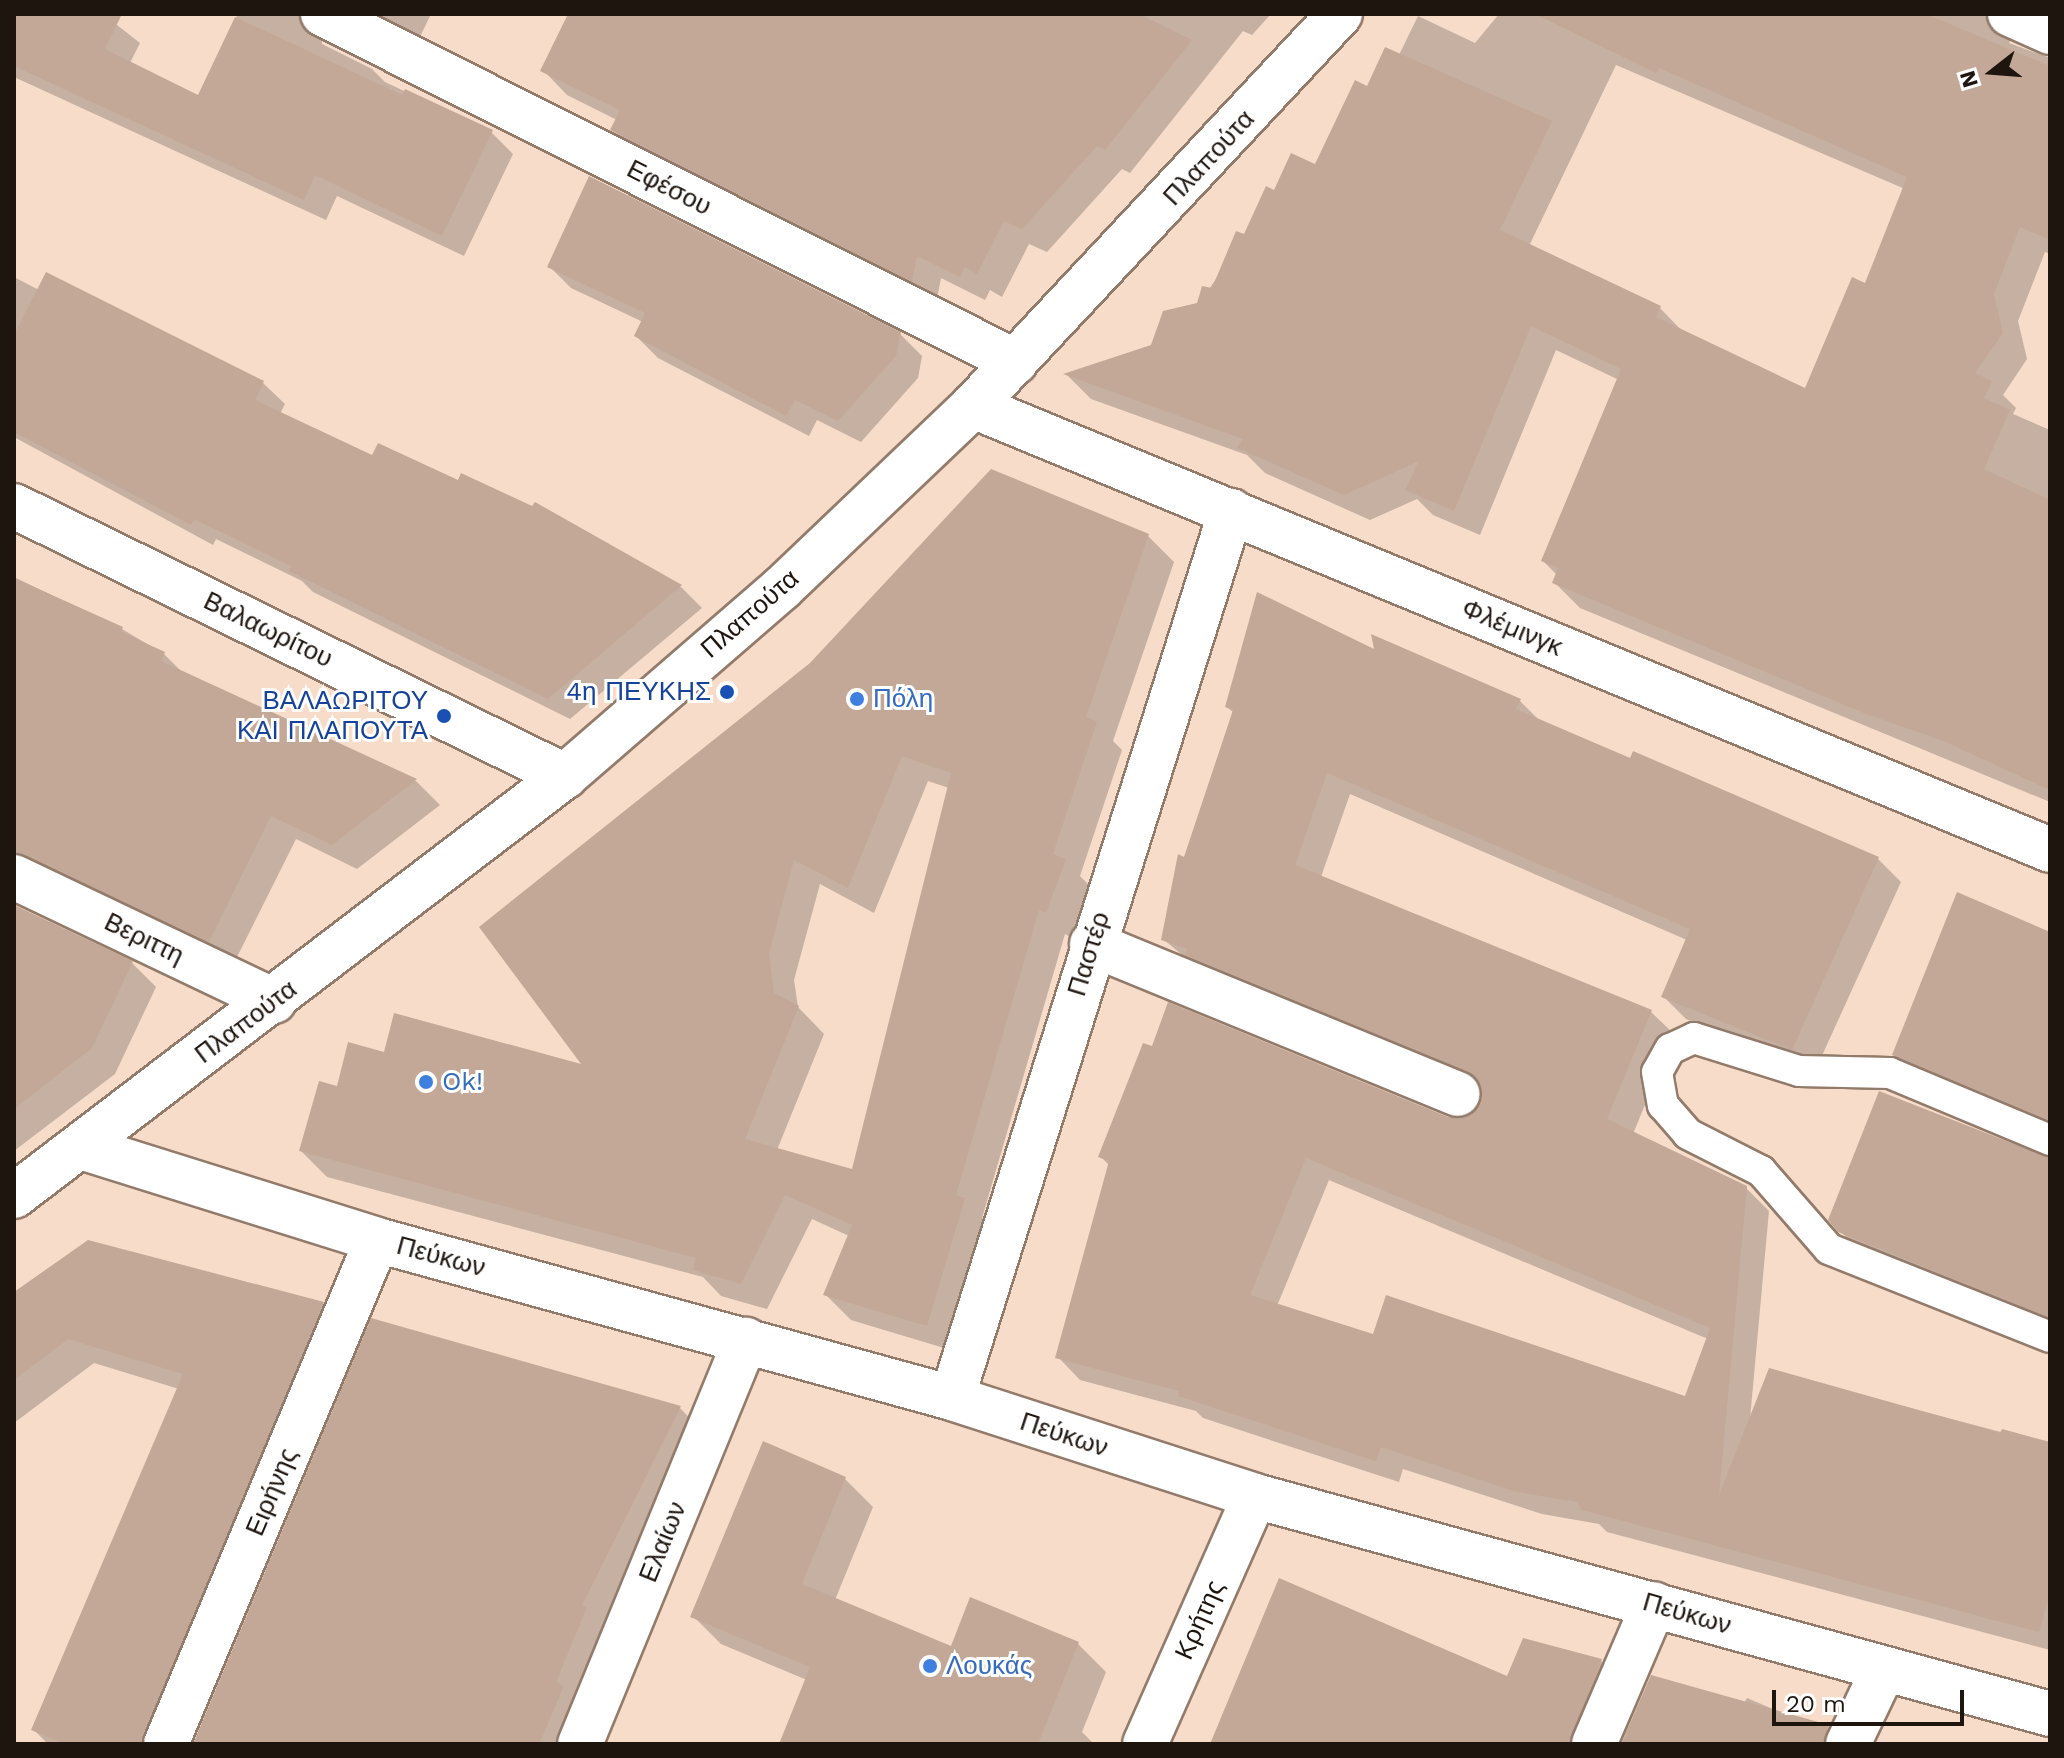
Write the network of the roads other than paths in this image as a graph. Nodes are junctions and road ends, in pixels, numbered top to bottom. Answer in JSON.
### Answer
{"nodes":[{"id":1,"x":323,"y":14,"type":"edge"},
{"id":2,"x":1340,"y":14,"type":"edge"},
{"id":3,"x":2010,"y":14,"type":"edge"},
{"id":4,"x":2050,"y":32,"type":"edge"},
{"id":5,"x":1016,"y":362,"type":"junction"},
{"id":6,"x":973,"y":406,"type":"junction"},
{"id":7,"x":14,"y":506,"type":"edge"},
{"id":8,"x":1231,"y":511,"type":"junction"},
{"id":9,"x":565,"y":776,"type":"junction"},
{"id":10,"x":2050,"y":850,"type":"edge"},
{"id":11,"x":14,"y":877,"type":"edge"},
{"id":12,"x":1092,"y":944,"type":"junction"},
{"id":13,"x":274,"y":1001,"type":"junction"},
{"id":14,"x":1457,"y":1094,"type":"dead end"},
{"id":15,"x":2050,"y":1140,"type":"edge"},
{"id":16,"x":81,"y":1147,"type":"junction"},
{"id":17,"x":14,"y":1196,"type":"edge"},
{"id":18,"x":377,"y":1240,"type":"junction"},
{"id":19,"x":2050,"y":1337,"type":"edge"},
{"id":20,"x":746,"y":1340,"type":"junction"},
{"id":21,"x":952,"y":1398,"type":"junction"},
{"id":22,"x":1255,"y":1496,"type":"junction"},
{"id":23,"x":1654,"y":1604,"type":"junction"},
{"id":24,"x":1883,"y":1671,"type":"junction"},
{"id":25,"x":2050,"y":1714,"type":"edge"},
{"id":26,"x":166,"y":1744,"type":"edge"},
{"id":27,"x":580,"y":1744,"type":"edge"},
{"id":28,"x":1145,"y":1744,"type":"edge"},
{"id":29,"x":1594,"y":1744,"type":"edge"},
{"id":30,"x":1848,"y":1744,"type":"edge"}],
"edges":[{"from":1,"to":5,"type":"street","name":"Εφέσου"},
{"from":2,"to":5,"type":"street","name":"Πλαπούτα"},
{"from":3,"to":4,"type":"street"},
{"from":5,"to":6,"type":"street","name":"Πλαπούτα"},
{"from":6,"to":8,"type":"street","name":"Φλέμινγκ"},
{"from":6,"to":9,"type":"street","name":"Πλαπούτα"},
{"from":7,"to":9,"type":"street","name":"Βαλαωρίτου"},
{"from":8,"to":10,"type":"street","name":"Φλέμινγκ"},
{"from":8,"to":12,"type":"street","name":"Παστέρ"},
{"from":9,"to":13,"type":"street","name":"Πλαπούτα"},
{"from":11,"to":13,"type":"street","name":"Βεριττη"},
{"from":12,"to":14,"type":"street"},
{"from":12,"to":21,"type":"street","name":"Παστέρ"},
{"from":13,"to":16,"type":"street","name":"Πλαπούτα"},
{"from":15,"to":19,"type":"lane"},
{"from":16,"to":17,"type":"street","name":"Πλαπούτα"},
{"from":16,"to":18,"type":"street","name":"Πεύκων"},
{"from":18,"to":20,"type":"street","name":"Πεύκων"},
{"from":18,"to":26,"type":"street","name":"Ειρήνης"},
{"from":20,"to":21,"type":"street","name":"Πεύκων"},
{"from":20,"to":27,"type":"street","name":"Ελαίων"},
{"from":21,"to":22,"type":"street","name":"Πεύκων"},
{"from":22,"to":23,"type":"street","name":"Πεύκων"},
{"from":22,"to":28,"type":"street","name":"Κρήτης"},
{"from":23,"to":24,"type":"street","name":"Πεύκων"},
{"from":23,"to":29,"type":"street"},
{"from":24,"to":25,"type":"street","name":"Πεύκων"},
{"from":24,"to":30,"type":"street"}]}
